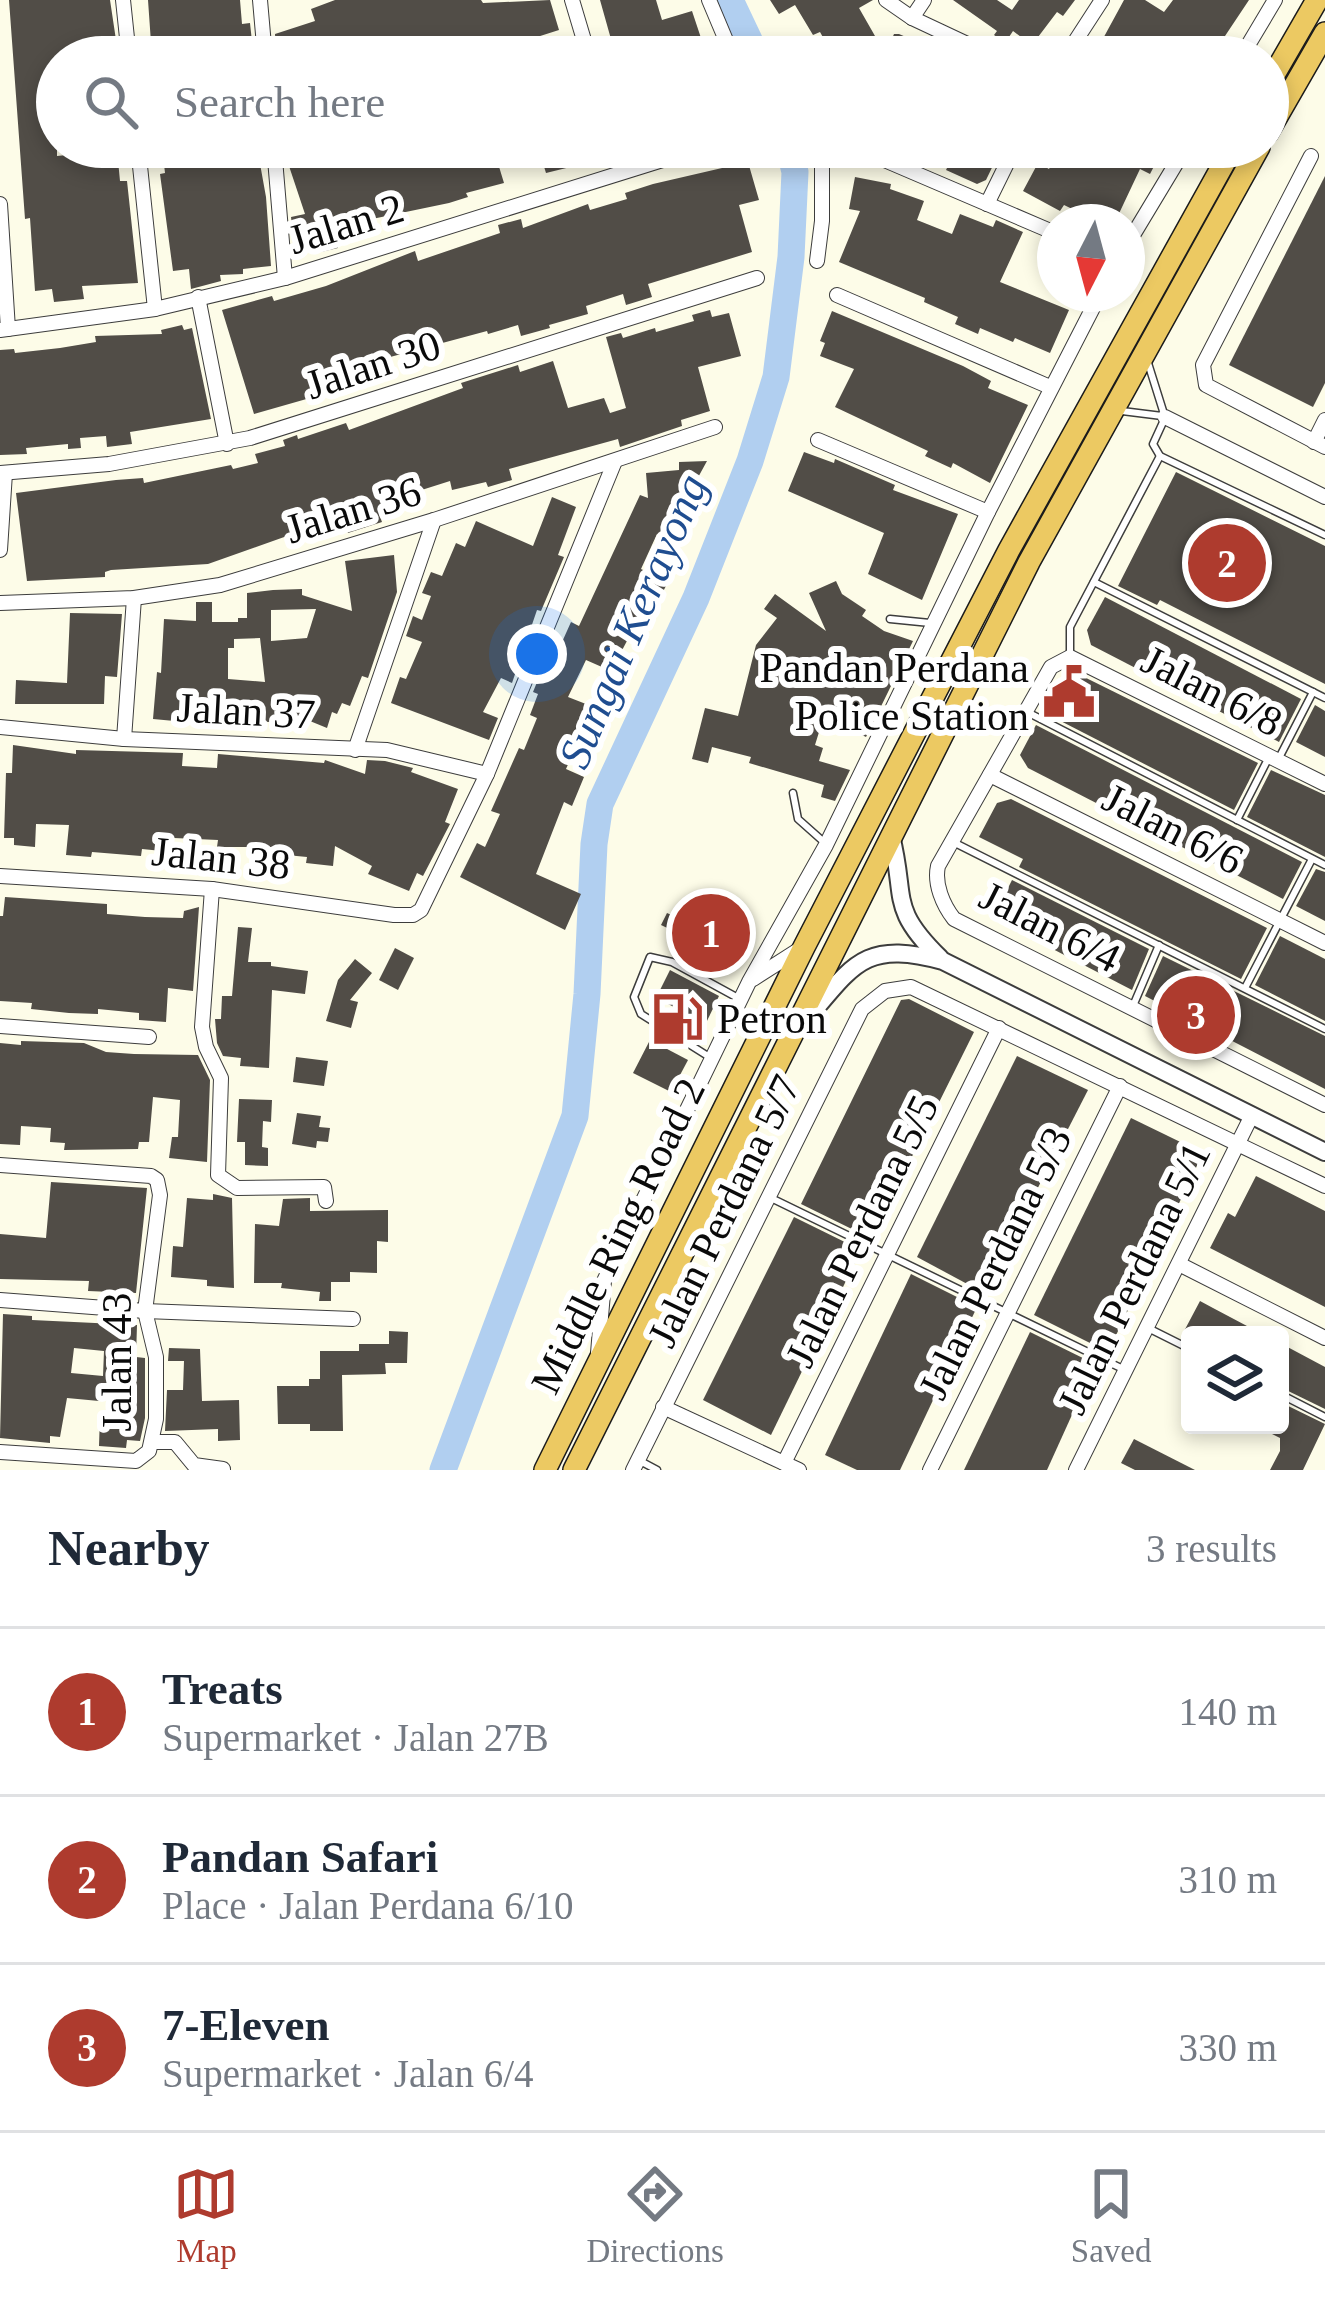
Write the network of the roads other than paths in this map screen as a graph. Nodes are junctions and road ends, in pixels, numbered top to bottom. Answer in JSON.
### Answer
{"nodes":[{"id":1,"x":123,"y":0,"type":"edge"},
{"id":2,"x":572,"y":0,"type":"edge"},
{"id":3,"x":709,"y":0,"type":"edge"},
{"id":4,"x":886,"y":0,"type":"edge"},
{"id":5,"x":925,"y":0,"type":"edge"},
{"id":6,"x":1102,"y":0,"type":"edge"},
{"id":7,"x":1317,"y":0,"type":"edge"},
{"id":8,"x":262,"y":1,"type":"edge"},
{"id":9,"x":1271,"y":2,"type":"edge"},
{"id":10,"x":912,"y":18,"type":"junction"},
{"id":11,"x":1325,"y":33,"type":"edge"},
{"id":12,"x":127,"y":36,"type":"edge"},
{"id":13,"x":264,"y":36,"type":"edge"},
{"id":14,"x":583,"y":36,"type":"edge"},
{"id":15,"x":724,"y":36,"type":"edge"},
{"id":16,"x":950,"y":36,"type":"edge"},
{"id":17,"x":1079,"y":36,"type":"edge"},
{"id":18,"x":1252,"y":36,"type":"edge"},
{"id":19,"x":1325,"y":60,"type":"edge"},
{"id":20,"x":1289,"y":65,"type":"edge"},
{"id":21,"x":1289,"y":77,"type":"edge"},
{"id":22,"x":1289,"y":83,"type":"edge"},
{"id":23,"x":1318,"y":160,"type":"edge"},
{"id":24,"x":140,"y":168,"type":"edge"},
{"id":25,"x":276,"y":168,"type":"edge"},
{"id":26,"x":623,"y":168,"type":"edge"},
{"id":27,"x":634,"y":168,"type":"edge"},
{"id":28,"x":821,"y":168,"type":"edge"},
{"id":29,"x":903,"y":168,"type":"edge"},
{"id":30,"x":1005,"y":168,"type":"edge"},
{"id":31,"x":1173,"y":168,"type":"edge"},
{"id":32,"x":1221,"y":168,"type":"edge"},
{"id":33,"x":1247,"y":168,"type":"edge"},
{"id":34,"x":624,"y":171,"type":"junction"},
{"id":35,"x":0,"y":204,"type":"edge"},
{"id":36,"x":987,"y":204,"type":"junction"},
{"id":37,"x":1145,"y":215,"type":"edge"},
{"id":38,"x":1037,"y":225,"type":"edge"},
{"id":39,"x":817,"y":261,"type":"dead end"},
{"id":40,"x":285,"y":278,"type":"junction"},
{"id":41,"x":757,"y":278,"type":"dead end"},
{"id":42,"x":837,"y":296,"type":"dead end"},
{"id":43,"x":198,"y":297,"type":"junction"},
{"id":44,"x":155,"y":309,"type":"junction"},
{"id":45,"x":1090,"y":312,"type":"edge"},
{"id":46,"x":4,"y":330,"type":"edge"},
{"id":47,"x":1145,"y":348,"type":"junction"},
{"id":48,"x":1050,"y":387,"type":"junction"},
{"id":49,"x":1112,"y":411,"type":"junction"},
{"id":50,"x":1166,"y":417,"type":"junction"},
{"id":51,"x":1325,"y":420,"type":"edge"},
{"id":52,"x":715,"y":428,"type":"dead end"},
{"id":53,"x":818,"y":440,"type":"dead end"},
{"id":54,"x":227,"y":444,"type":"junction"},
{"id":55,"x":1320,"y":444,"type":"edge"},
{"id":56,"x":1160,"y":457,"type":"junction"},
{"id":57,"x":615,"y":460,"type":"junction"},
{"id":58,"x":2,"y":473,"type":"edge"},
{"id":59,"x":1325,"y":496,"type":"edge"},
{"id":60,"x":988,"y":512,"type":"junction"},
{"id":61,"x":434,"y":520,"type":"junction"},
{"id":62,"x":1325,"y":535,"type":"edge"},
{"id":63,"x":0,"y":550,"type":"edge"},
{"id":64,"x":1094,"y":582,"type":"junction"},
{"id":65,"x":134,"y":598,"type":"junction"},
{"id":66,"x":0,"y":603,"type":"edge"},
{"id":67,"x":890,"y":619,"type":"dead end"},
{"id":68,"x":933,"y":623,"type":"junction"},
{"id":69,"x":1070,"y":657,"type":"junction"},
{"id":70,"x":1313,"y":692,"type":"junction"},
{"id":71,"x":1325,"y":698,"type":"edge"},
{"id":72,"x":1024,"y":710,"type":"junction"},
{"id":73,"x":0,"y":727,"type":"edge"},
{"id":74,"x":124,"y":739,"type":"junction"},
{"id":75,"x":355,"y":750,"type":"junction"},
{"id":76,"x":1274,"y":758,"type":"junction"},
{"id":77,"x":487,"y":774,"type":"junction"},
{"id":78,"x":990,"y":775,"type":"junction"},
{"id":79,"x":1325,"y":784,"type":"edge"},
{"id":80,"x":793,"y":793,"type":"dead end"},
{"id":81,"x":1237,"y":820,"type":"junction"},
{"id":82,"x":891,"y":836,"type":"junction"},
{"id":83,"x":953,"y":841,"type":"junction"},
{"id":84,"x":826,"y":844,"type":"junction"},
{"id":85,"x":1312,"y":859,"type":"junction"},
{"id":86,"x":1325,"y":865,"type":"edge"},
{"id":87,"x":0,"y":875,"type":"edge"},
{"id":88,"x":212,"y":889,"type":"junction"},
{"id":89,"x":1280,"y":920,"type":"junction"},
{"id":90,"x":1325,"y":944,"type":"edge"},
{"id":91,"x":1159,"y":945,"type":"junction"},
{"id":92,"x":804,"y":947,"type":"junction"},
{"id":93,"x":943,"y":961,"type":"junction"},
{"id":94,"x":749,"y":982,"type":"junction"},
{"id":95,"x":1245,"y":988,"type":"junction"},
{"id":96,"x":741,"y":999,"type":"junction"},
{"id":97,"x":1133,"y":1006,"type":"junction"},
{"id":98,"x":0,"y":1026,"type":"edge"},
{"id":99,"x":999,"y":1028,"type":"junction"},
{"id":100,"x":1325,"y":1029,"type":"edge"},
{"id":101,"x":149,"y":1036,"type":"dead end"},
{"id":102,"x":790,"y":1039,"type":"junction"},
{"id":103,"x":711,"y":1058,"type":"junction"},
{"id":104,"x":1120,"y":1086,"type":"junction"},
{"id":105,"x":1325,"y":1105,"type":"edge"},
{"id":106,"x":1252,"y":1115,"type":"junction"},
{"id":107,"x":1239,"y":1142,"type":"junction"},
{"id":108,"x":1325,"y":1152,"type":"edge"},
{"id":109,"x":0,"y":1166,"type":"edge"},
{"id":110,"x":1325,"y":1186,"type":"edge"},
{"id":111,"x":768,"y":1196,"type":"junction"},
{"id":112,"x":326,"y":1201,"type":"dead end"},
{"id":113,"x":887,"y":1255,"type":"junction"},
{"id":114,"x":1179,"y":1264,"type":"junction"},
{"id":115,"x":0,"y":1300,"type":"edge"},
{"id":116,"x":146,"y":1311,"type":"junction"},
{"id":117,"x":1008,"y":1313,"type":"junction"},
{"id":118,"x":353,"y":1319,"type":"dead end"},
{"id":119,"x":1147,"y":1327,"type":"junction"},
{"id":120,"x":1325,"y":1338,"type":"edge"},
{"id":121,"x":1181,"y":1344,"type":"edge"},
{"id":122,"x":597,"y":1369,"type":"junction"},
{"id":123,"x":1125,"y":1370,"type":"junction"},
{"id":124,"x":1289,"y":1399,"type":"edge"},
{"id":125,"x":663,"y":1407,"type":"junction"},
{"id":126,"x":1325,"y":1417,"type":"edge"},
{"id":127,"x":153,"y":1442,"type":"junction"},
{"id":128,"x":0,"y":1452,"type":"edge"},
{"id":129,"x":636,"y":1465,"type":"edge"},
{"id":130,"x":792,"y":1467,"type":"edge"},
{"id":131,"x":223,"y":1469,"type":"edge"},
{"id":132,"x":545,"y":1470,"type":"edge"},
{"id":133,"x":574,"y":1470,"type":"edge"},
{"id":134,"x":657,"y":1470,"type":"edge"},
{"id":135,"x":930,"y":1470,"type":"edge"},
{"id":136,"x":1076,"y":1470,"type":"edge"}],
"edges":[{"from":1,"to":12,"type":"street"},
{"from":2,"to":14,"type":"street"},
{"from":3,"to":15,"type":"street"},
{"from":4,"to":10,"type":"street"},
{"from":5,"to":10,"type":"street"},
{"from":6,"to":17,"type":"street"},
{"from":7,"to":20,"type":"highway"},
{"from":8,"to":13,"type":"street"},
{"from":9,"to":18,"type":"street"},
{"from":10,"to":16,"type":"street"},
{"from":11,"to":21,"type":"highway"},
{"from":19,"to":22,"type":"highway"},
{"from":23,"to":55,"type":"street"},
{"from":24,"to":44,"type":"street"},
{"from":25,"to":40,"type":"street"},
{"from":26,"to":34,"type":"street"},
{"from":27,"to":34,"type":"street","name":"Jalan 2"},
{"from":28,"to":39,"type":"street"},
{"from":29,"to":36,"type":"street"},
{"from":30,"to":36,"type":"street"},
{"from":31,"to":37,"type":"street"},
{"from":32,"to":92,"type":"highway","name":"Middle Ring Road 2"},
{"from":33,"to":47,"type":"highway","name":"Middle Ring Road 2"},
{"from":34,"to":40,"type":"street","name":"Jalan 2"},
{"from":35,"to":46,"type":"street"},
{"from":36,"to":38,"type":"street"},
{"from":40,"to":43,"type":"street","name":"Jalan 2"},
{"from":41,"to":54,"type":"street","name":"Jalan 30"},
{"from":42,"to":48,"type":"street"},
{"from":43,"to":44,"type":"street","name":"Jalan 2"},
{"from":43,"to":54,"type":"street"},
{"from":44,"to":46,"type":"street","name":"Jalan 2"},
{"from":45,"to":48,"type":"street"},
{"from":47,"to":49,"type":"highway","name":"Middle Ring Road 2"},
{"from":47,"to":50,"type":"lane"},
{"from":48,"to":60,"type":"street"},
{"from":49,"to":50,"type":"lane"},
{"from":49,"to":82,"type":"highway","name":"Middle Ring Road 2"},
{"from":50,"to":56,"type":"lane"},
{"from":50,"to":59,"type":"street"},
{"from":51,"to":55,"type":"street"},
{"from":52,"to":57,"type":"street","name":"Jalan 36"},
{"from":53,"to":60,"type":"street"},
{"from":54,"to":58,"type":"street","name":"Jalan 30"},
{"from":56,"to":62,"type":"lane"},
{"from":56,"to":64,"type":"lane"},
{"from":57,"to":61,"type":"street","name":"Jalan 36"},
{"from":57,"to":77,"type":"street"},
{"from":58,"to":63,"type":"street"},
{"from":60,"to":68,"type":"street"},
{"from":61,"to":65,"type":"street","name":"Jalan 36"},
{"from":61,"to":75,"type":"street"},
{"from":64,"to":69,"type":"lane"},
{"from":64,"to":70,"type":"lane"},
{"from":65,"to":66,"type":"street","name":"Jalan 36"},
{"from":65,"to":74,"type":"street"},
{"from":67,"to":68,"type":"lane"},
{"from":68,"to":84,"type":"street"},
{"from":69,"to":72,"type":"street","name":"Jalan 6/4"},
{"from":69,"to":76,"type":"street","name":"Jalan 6/8"},
{"from":70,"to":71,"type":"lane"},
{"from":70,"to":76,"type":"lane"},
{"from":72,"to":78,"type":"street","name":"Jalan 6/4"},
{"from":72,"to":81,"type":"lane"},
{"from":73,"to":74,"type":"street","name":"Jalan 37"},
{"from":74,"to":75,"type":"street","name":"Jalan 37"},
{"from":75,"to":77,"type":"street","name":"Jalan 37"},
{"from":76,"to":79,"type":"street","name":"Jalan 6/8"},
{"from":76,"to":81,"type":"lane"},
{"from":77,"to":88,"type":"street","name":"Jalan 38"},
{"from":78,"to":83,"type":"street","name":"Jalan 6/4"},
{"from":78,"to":89,"type":"street","name":"Jalan 6/6"},
{"from":80,"to":84,"type":"lane"},
{"from":81,"to":85,"type":"lane"},
{"from":82,"to":93,"type":"street"},
{"from":82,"to":102,"type":"highway","name":"Middle Ring Road 2"},
{"from":83,"to":91,"type":"lane"},
{"from":83,"to":97,"type":"street","name":"Jalan 6/4"},
{"from":84,"to":94,"type":"street"},
{"from":85,"to":86,"type":"lane"},
{"from":85,"to":89,"type":"lane"},
{"from":87,"to":88,"type":"street","name":"Jalan 38"},
{"from":88,"to":112,"type":"street"},
{"from":89,"to":90,"type":"street","name":"Jalan 6/6"},
{"from":89,"to":95,"type":"lane"},
{"from":91,"to":95,"type":"lane"},
{"from":91,"to":97,"type":"lane"},
{"from":92,"to":94,"type":"street"},
{"from":92,"to":122,"type":"highway","name":"Middle Ring Road 2"},
{"from":93,"to":102,"type":"street"},
{"from":93,"to":106,"type":"street"},
{"from":94,"to":96,"type":"street"},
{"from":95,"to":100,"type":"lane"},
{"from":96,"to":103,"type":"street"},
{"from":96,"to":103,"type":"lane"},
{"from":97,"to":105,"type":"street","name":"Jalan 6/4"},
{"from":98,"to":101,"type":"street"},
{"from":99,"to":104,"type":"street"},
{"from":99,"to":111,"type":"street","name":"Jalan Perdana 5/7"},
{"from":99,"to":113,"type":"street","name":"Jalan Perdana 5/5"},
{"from":102,"to":133,"type":"highway","name":"Middle Ring Road 2"},
{"from":103,"to":122,"type":"street"},
{"from":104,"to":107,"type":"street"},
{"from":104,"to":117,"type":"street","name":"Jalan Perdana 5/3"},
{"from":106,"to":107,"type":"street","name":"Jalan Perdana 5/1"},
{"from":106,"to":108,"type":"street"},
{"from":107,"to":110,"type":"street"},
{"from":107,"to":114,"type":"street","name":"Jalan Perdana 5/1"},
{"from":109,"to":116,"type":"street","name":"Jalan 43"},
{"from":111,"to":113,"type":"lane"},
{"from":111,"to":125,"type":"street","name":"Jalan Perdana 5/7"},
{"from":113,"to":117,"type":"lane"},
{"from":113,"to":130,"type":"street","name":"Jalan Perdana 5/5"},
{"from":114,"to":119,"type":"street","name":"Jalan Perdana 5/1"},
{"from":114,"to":120,"type":"street"},
{"from":115,"to":116,"type":"street"},
{"from":116,"to":118,"type":"street"},
{"from":116,"to":127,"type":"street","name":"Jalan 43"},
{"from":117,"to":123,"type":"lane"},
{"from":117,"to":135,"type":"street","name":"Jalan Perdana 5/3"},
{"from":119,"to":121,"type":"lane"},
{"from":119,"to":123,"type":"street","name":"Jalan Perdana 5/1"},
{"from":122,"to":132,"type":"highway","name":"Middle Ring Road 2"},
{"from":123,"to":136,"type":"street","name":"Jalan Perdana 5/1"},
{"from":124,"to":126,"type":"lane"},
{"from":125,"to":129,"type":"street","name":"Jalan Perdana 5/7"},
{"from":125,"to":130,"type":"street"},
{"from":127,"to":128,"type":"street","name":"Jalan 43"},
{"from":127,"to":131,"type":"street"},
{"from":129,"to":134,"type":"lane"}]}
